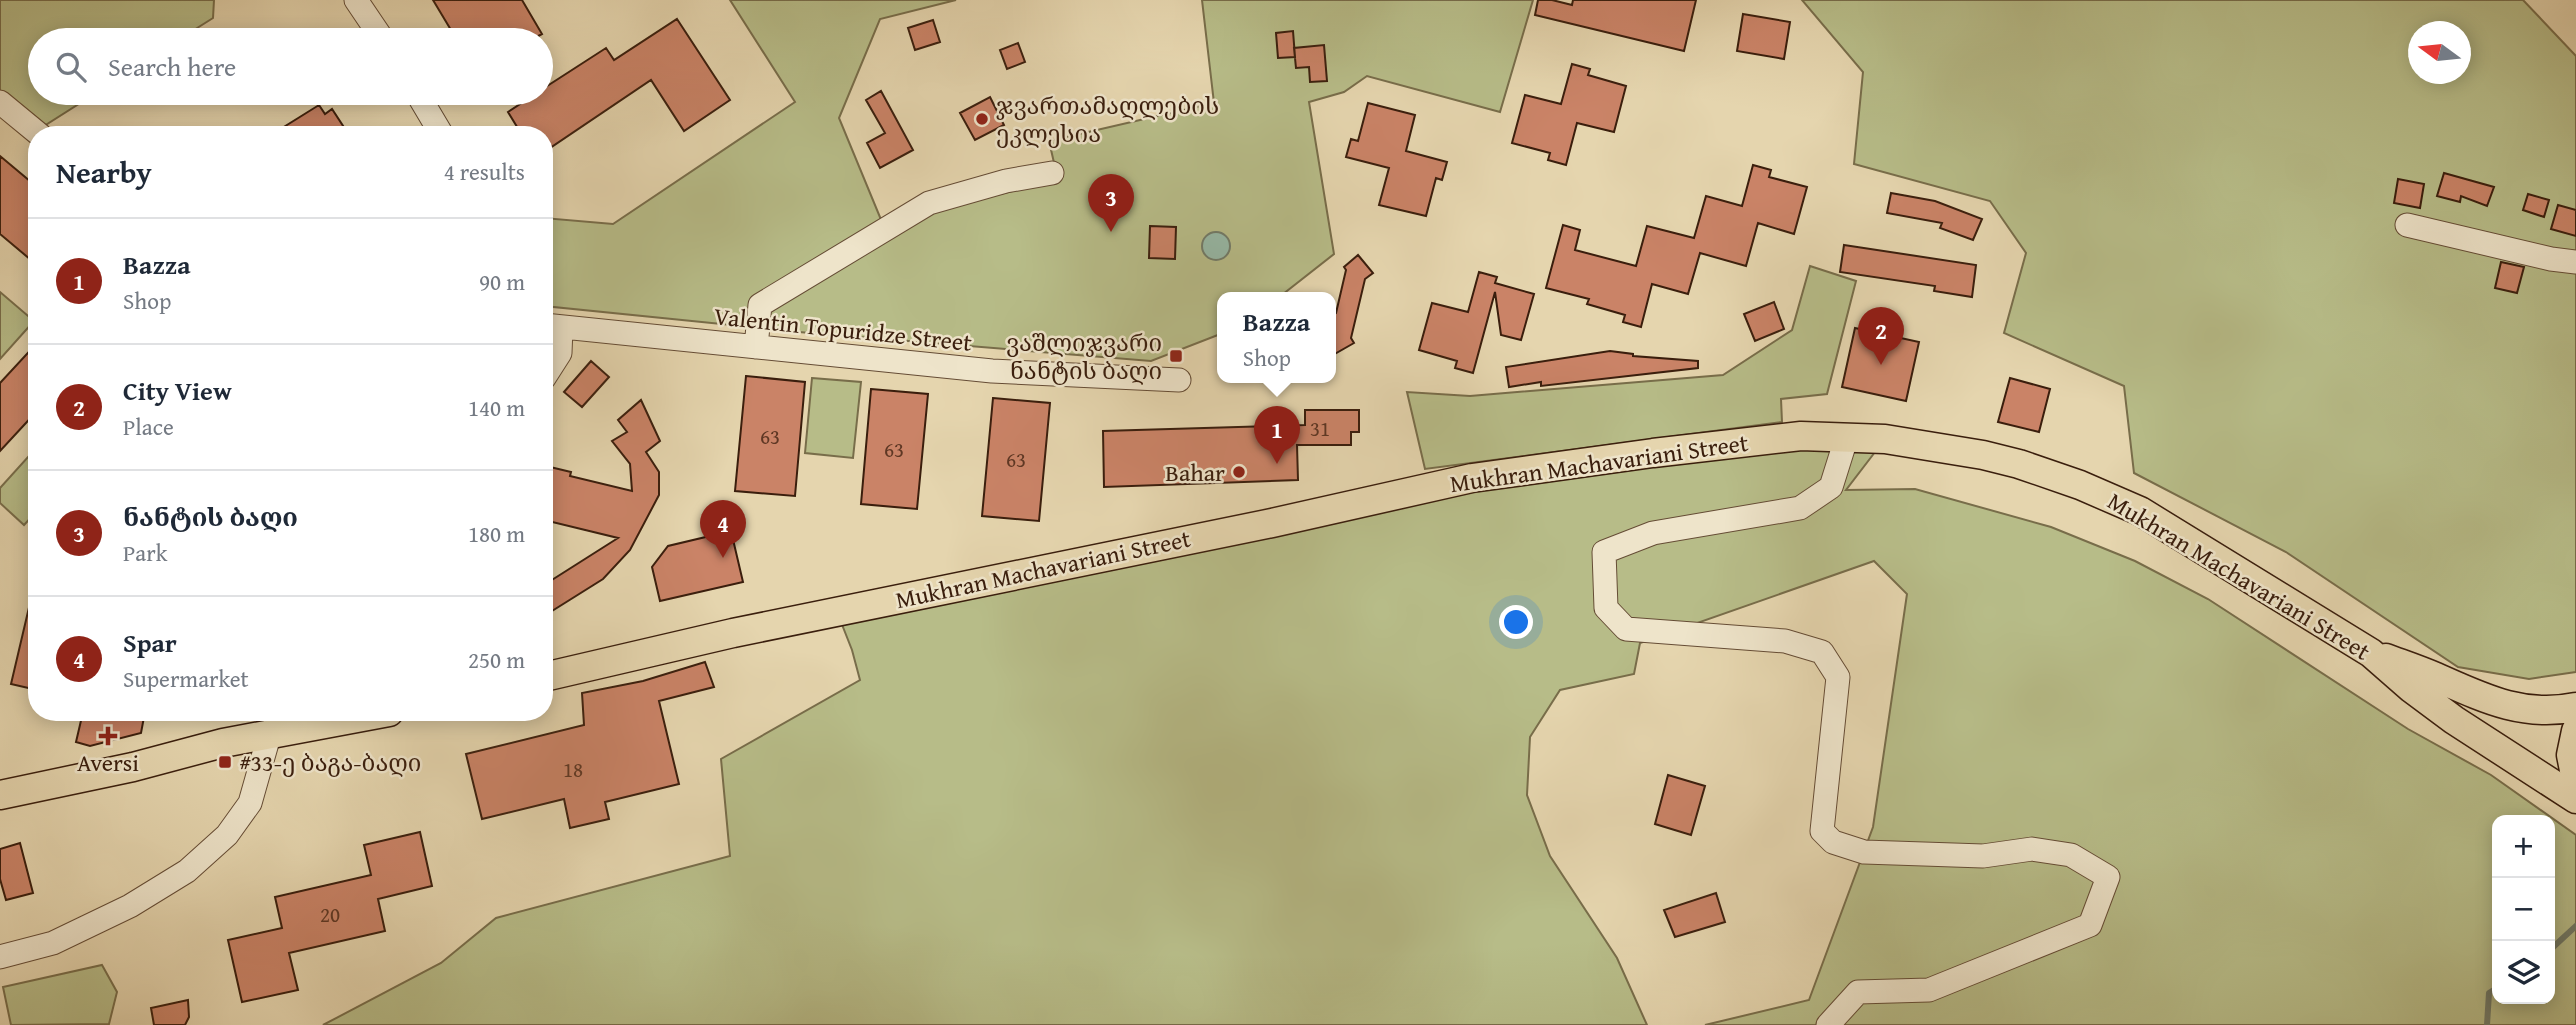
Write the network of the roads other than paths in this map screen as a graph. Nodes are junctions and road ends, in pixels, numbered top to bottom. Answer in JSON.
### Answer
{"nodes":[{"id":1,"x":356,"y":0,"type":"edge"},
{"id":2,"x":375,"y":28,"type":"edge"},
{"id":3,"x":0,"y":102,"type":"edge"},
{"id":4,"x":424,"y":105,"type":"edge"},
{"id":5,"x":29,"y":126,"type":"edge"},
{"id":6,"x":437,"y":126,"type":"edge"},
{"id":7,"x":1052,"y":173,"type":"dead end"},
{"id":8,"x":2407,"y":225,"type":"dead end"},
{"id":9,"x":2576,"y":262,"type":"edge"},
{"id":10,"x":553,"y":327,"type":"edge"},
{"id":11,"x":756,"y":347,"type":"junction"},
{"id":12,"x":553,"y":364,"type":"edge"},
{"id":13,"x":1179,"y":380,"type":"dead end"},
{"id":14,"x":1847,"y":436,"type":"junction"},
{"id":15,"x":2371,"y":653,"type":"junction"},
{"id":16,"x":553,"y":675,"type":"edge"},
{"id":17,"x":2576,"y":707,"type":"edge"},
{"id":18,"x":297,"y":721,"type":"edge"},
{"id":19,"x":276,"y":723,"type":"edge"},
{"id":20,"x":2576,"y":731,"type":"edge"},
{"id":21,"x":2576,"y":780,"type":"edge"},
{"id":22,"x":0,"y":795,"type":"edge"},
{"id":23,"x":2576,"y":799,"type":"edge"},
{"id":24,"x":0,"y":957,"type":"edge"},
{"id":25,"x":1828,"y":1025,"type":"edge"}],
"edges":[{"from":1,"to":2,"type":"street"},
{"from":3,"to":5,"type":"street"},
{"from":4,"to":6,"type":"street"},
{"from":7,"to":11,"type":"street"},
{"from":8,"to":9,"type":"street"},
{"from":10,"to":11,"type":"street","name":"Valentin Topuridze Street"},
{"from":10,"to":12,"type":"street"},
{"from":11,"to":13,"type":"street","name":"Valentin Topuridze Street"},
{"from":14,"to":15,"type":"main road","name":"Mukhran Machavariani Street"},
{"from":14,"to":16,"type":"main road","name":"Mukhran Machavariani Street"},
{"from":14,"to":25,"type":"street"},
{"from":15,"to":17,"type":"main road"},
{"from":15,"to":23,"type":"main road","name":"Mukhran Machavariani Street"},
{"from":18,"to":19,"type":"main road"},
{"from":19,"to":22,"type":"main road"},
{"from":19,"to":24,"type":"street"},
{"from":20,"to":21,"type":"main road"}]}
